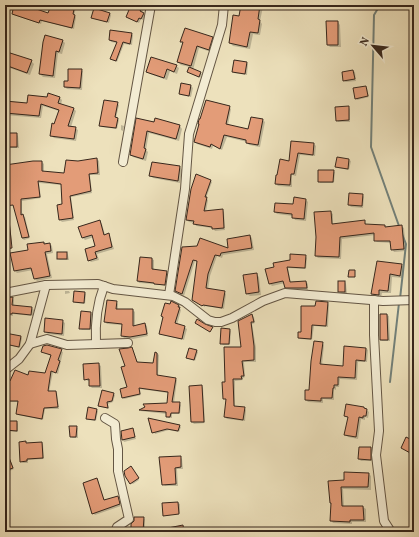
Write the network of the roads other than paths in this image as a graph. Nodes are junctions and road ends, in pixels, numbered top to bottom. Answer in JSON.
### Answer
{"nodes":[{"id":1,"x":151,"y":5,"type":"edge"},
{"id":2,"x":224,"y":5,"type":"edge"},
{"id":3,"x":123,"y":162,"type":"dead end"},
{"id":4,"x":46,"y":285,"type":"junction"},
{"id":5,"x":104,"y":286,"type":"junction"},
{"id":6,"x":5,"y":293,"type":"edge"},
{"id":7,"x":169,"y":295,"type":"junction"},
{"id":8,"x":374,"y":300,"type":"junction"},
{"id":9,"x":414,"y":300,"type":"edge"},
{"id":10,"x":96,"y":343,"type":"junction"},
{"id":11,"x":128,"y":343,"type":"dead end"},
{"id":12,"x":30,"y":344,"type":"junction"},
{"id":13,"x":5,"y":370,"type":"edge"},
{"id":14,"x":105,"y":418,"type":"dead end"},
{"id":15,"x":115,"y":532,"type":"edge"},
{"id":16,"x":390,"y":532,"type":"edge"}],
"edges":[{"from":1,"to":3,"type":"street"},
{"from":2,"to":7,"type":"street"},
{"from":4,"to":5,"type":"street"},
{"from":4,"to":6,"type":"street"},
{"from":4,"to":12,"type":"street"},
{"from":5,"to":7,"type":"street"},
{"from":5,"to":10,"type":"street"},
{"from":7,"to":8,"type":"street"},
{"from":8,"to":9,"type":"street"},
{"from":8,"to":16,"type":"street"},
{"from":10,"to":11,"type":"street"},
{"from":10,"to":12,"type":"street"},
{"from":12,"to":13,"type":"street"},
{"from":14,"to":15,"type":"street"}]}
